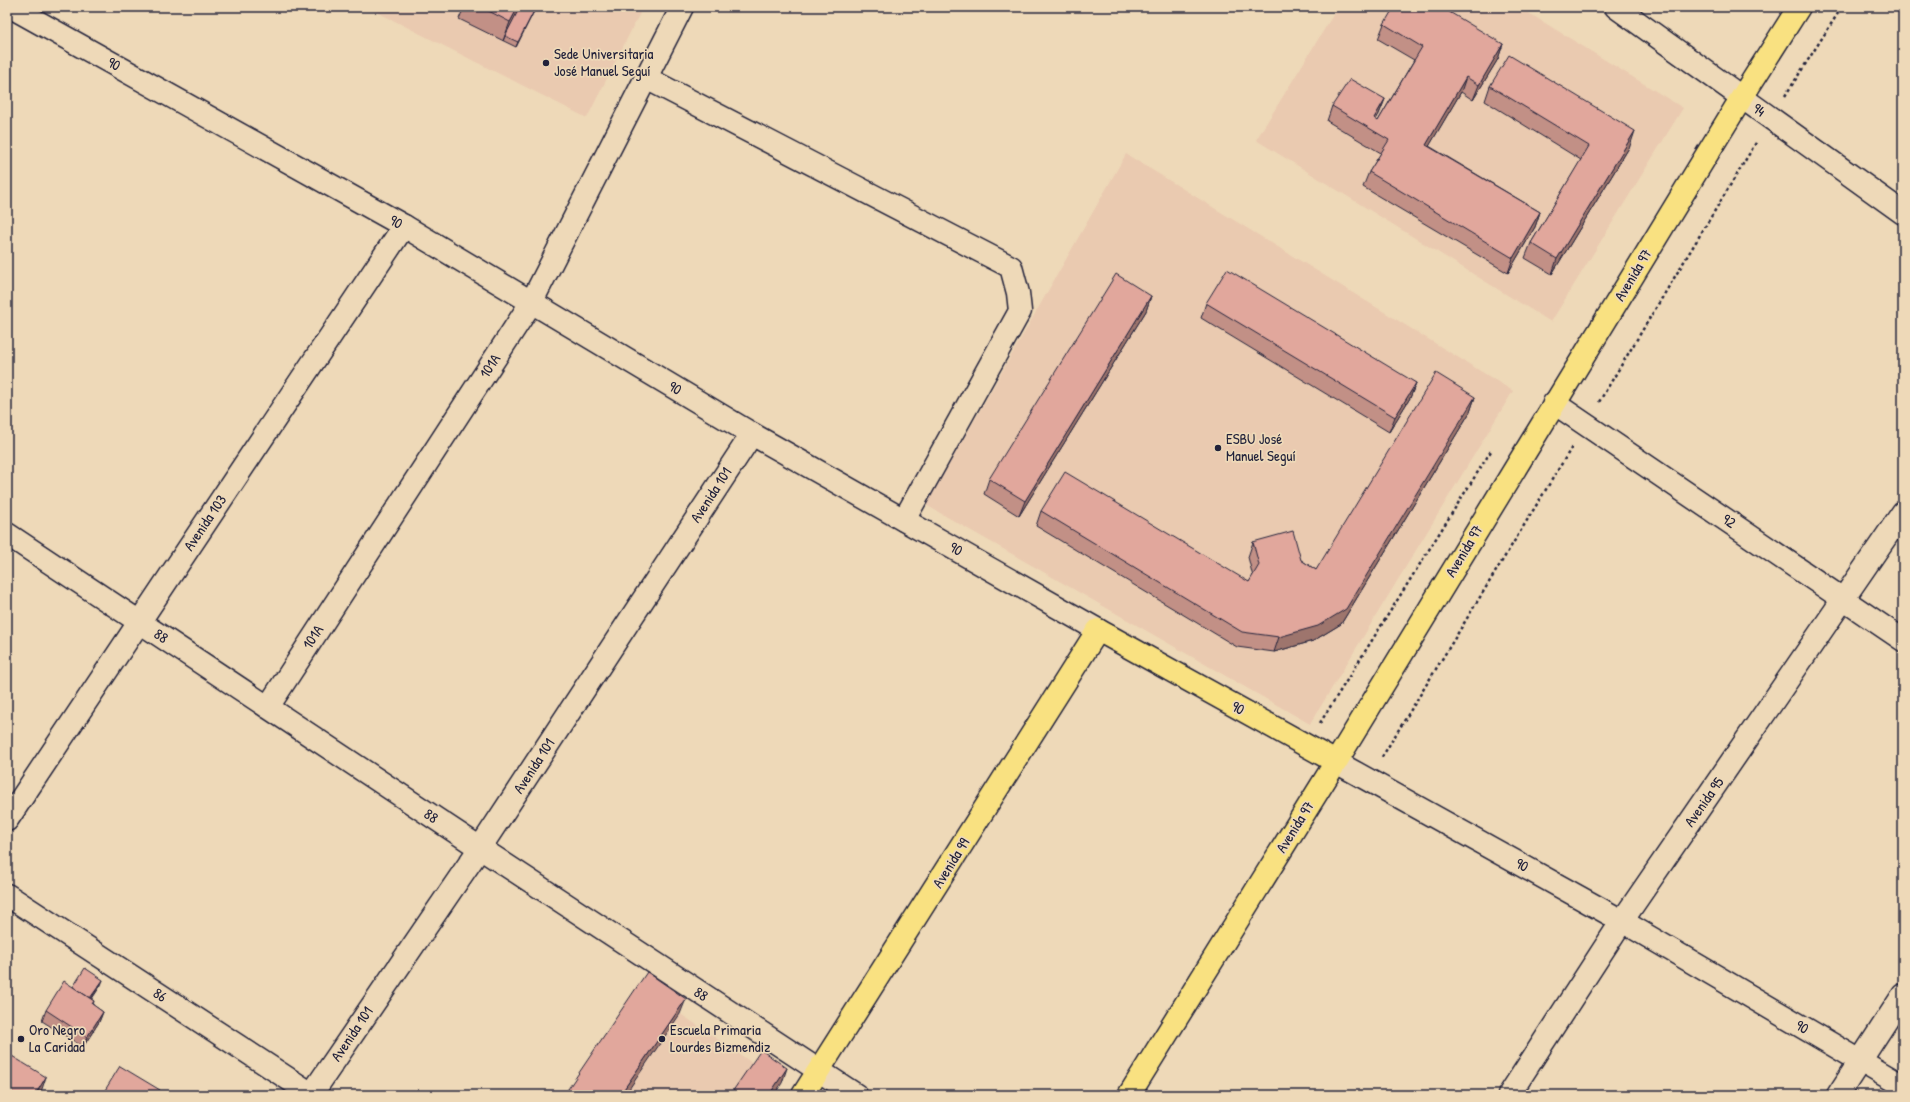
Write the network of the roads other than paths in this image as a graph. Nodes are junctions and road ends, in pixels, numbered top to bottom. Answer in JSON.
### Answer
{"nodes":[{"id":1,"x":11,"y":7,"type":"edge"},
{"id":2,"x":682,"y":7,"type":"edge"},
{"id":3,"x":1616,"y":7,"type":"edge"},
{"id":4,"x":1799,"y":7,"type":"edge"},
{"id":5,"x":646,"y":78,"type":"junction"},
{"id":6,"x":1742,"y":97,"type":"junction"},
{"id":7,"x":1903,"y":213,"type":"edge"},
{"id":8,"x":404,"y":226,"type":"junction"},
{"id":9,"x":531,"y":303,"type":"junction"},
{"id":10,"x":1554,"y":403,"type":"junction"},
{"id":11,"x":752,"y":434,"type":"junction"},
{"id":12,"x":1903,"y":512,"type":"edge"},
{"id":13,"x":904,"y":520,"type":"junction"},
{"id":14,"x":7,"y":534,"type":"edge"},
{"id":15,"x":1844,"y":599,"type":"junction"},
{"id":16,"x":139,"y":622,"type":"junction"},
{"id":17,"x":1098,"y":630,"type":"junction"},
{"id":18,"x":1903,"y":640,"type":"edge"},
{"id":19,"x":268,"y":707,"type":"junction"},
{"id":20,"x":1336,"y":762,"type":"junction"},
{"id":21,"x":7,"y":820,"type":"edge"},
{"id":22,"x":480,"y":848,"type":"junction"},
{"id":23,"x":7,"y":895,"type":"edge"},
{"id":24,"x":1622,"y":921,"type":"junction"},
{"id":25,"x":1903,"y":995,"type":"edge"},
{"id":26,"x":1859,"y":1061,"type":"junction"},
{"id":27,"x":819,"y":1071,"type":"junction"},
{"id":28,"x":1903,"y":1086,"type":"edge"},
{"id":29,"x":312,"y":1095,"type":"edge"},
{"id":30,"x":803,"y":1095,"type":"edge"},
{"id":31,"x":856,"y":1095,"type":"edge"},
{"id":32,"x":1129,"y":1095,"type":"edge"},
{"id":33,"x":1509,"y":1095,"type":"edge"},
{"id":34,"x":1838,"y":1095,"type":"edge"}],
"edges":[{"from":1,"to":8,"type":"street","name":"90"},
{"from":2,"to":5,"type":"street","name":"101A"},
{"from":3,"to":6,"type":"street","name":"94"},
{"from":4,"to":6,"type":"main road","name":"Avenida 97"},
{"from":5,"to":9,"type":"street","name":"101A"},
{"from":5,"to":13,"type":"street"},
{"from":6,"to":7,"type":"street","name":"94"},
{"from":6,"to":10,"type":"main road","name":"Avenida 97"},
{"from":8,"to":9,"type":"street","name":"90"},
{"from":8,"to":16,"type":"street","name":"Avenida 103"},
{"from":9,"to":11,"type":"street","name":"90"},
{"from":9,"to":19,"type":"street","name":"101A"},
{"from":10,"to":15,"type":"street","name":"92"},
{"from":10,"to":20,"type":"main road","name":"Avenida 97"},
{"from":11,"to":13,"type":"street","name":"90"},
{"from":11,"to":22,"type":"street","name":"Avenida 101"},
{"from":12,"to":15,"type":"street","name":"Avenida 95"},
{"from":13,"to":17,"type":"street","name":"90"},
{"from":14,"to":16,"type":"street","name":"88"},
{"from":15,"to":18,"type":"street","name":"92"},
{"from":15,"to":24,"type":"street","name":"Avenida 95"},
{"from":16,"to":19,"type":"street","name":"88"},
{"from":16,"to":21,"type":"street","name":"Avenida 103"},
{"from":17,"to":20,"type":"main road","name":"90"},
{"from":17,"to":27,"type":"main road","name":"Avenida 99"},
{"from":19,"to":22,"type":"street","name":"88"},
{"from":20,"to":24,"type":"street","name":"90"},
{"from":20,"to":32,"type":"main road","name":"Avenida 97"},
{"from":22,"to":27,"type":"street","name":"88"},
{"from":22,"to":29,"type":"street","name":"Avenida 101"},
{"from":23,"to":29,"type":"street","name":"86"},
{"from":24,"to":26,"type":"street","name":"90"},
{"from":24,"to":33,"type":"street","name":"Avenida 95"},
{"from":25,"to":26,"type":"street"},
{"from":26,"to":28,"type":"street","name":"90"},
{"from":26,"to":34,"type":"street"},
{"from":27,"to":30,"type":"main road","name":"Avenida 99"},
{"from":27,"to":31,"type":"street","name":"88"}]}
